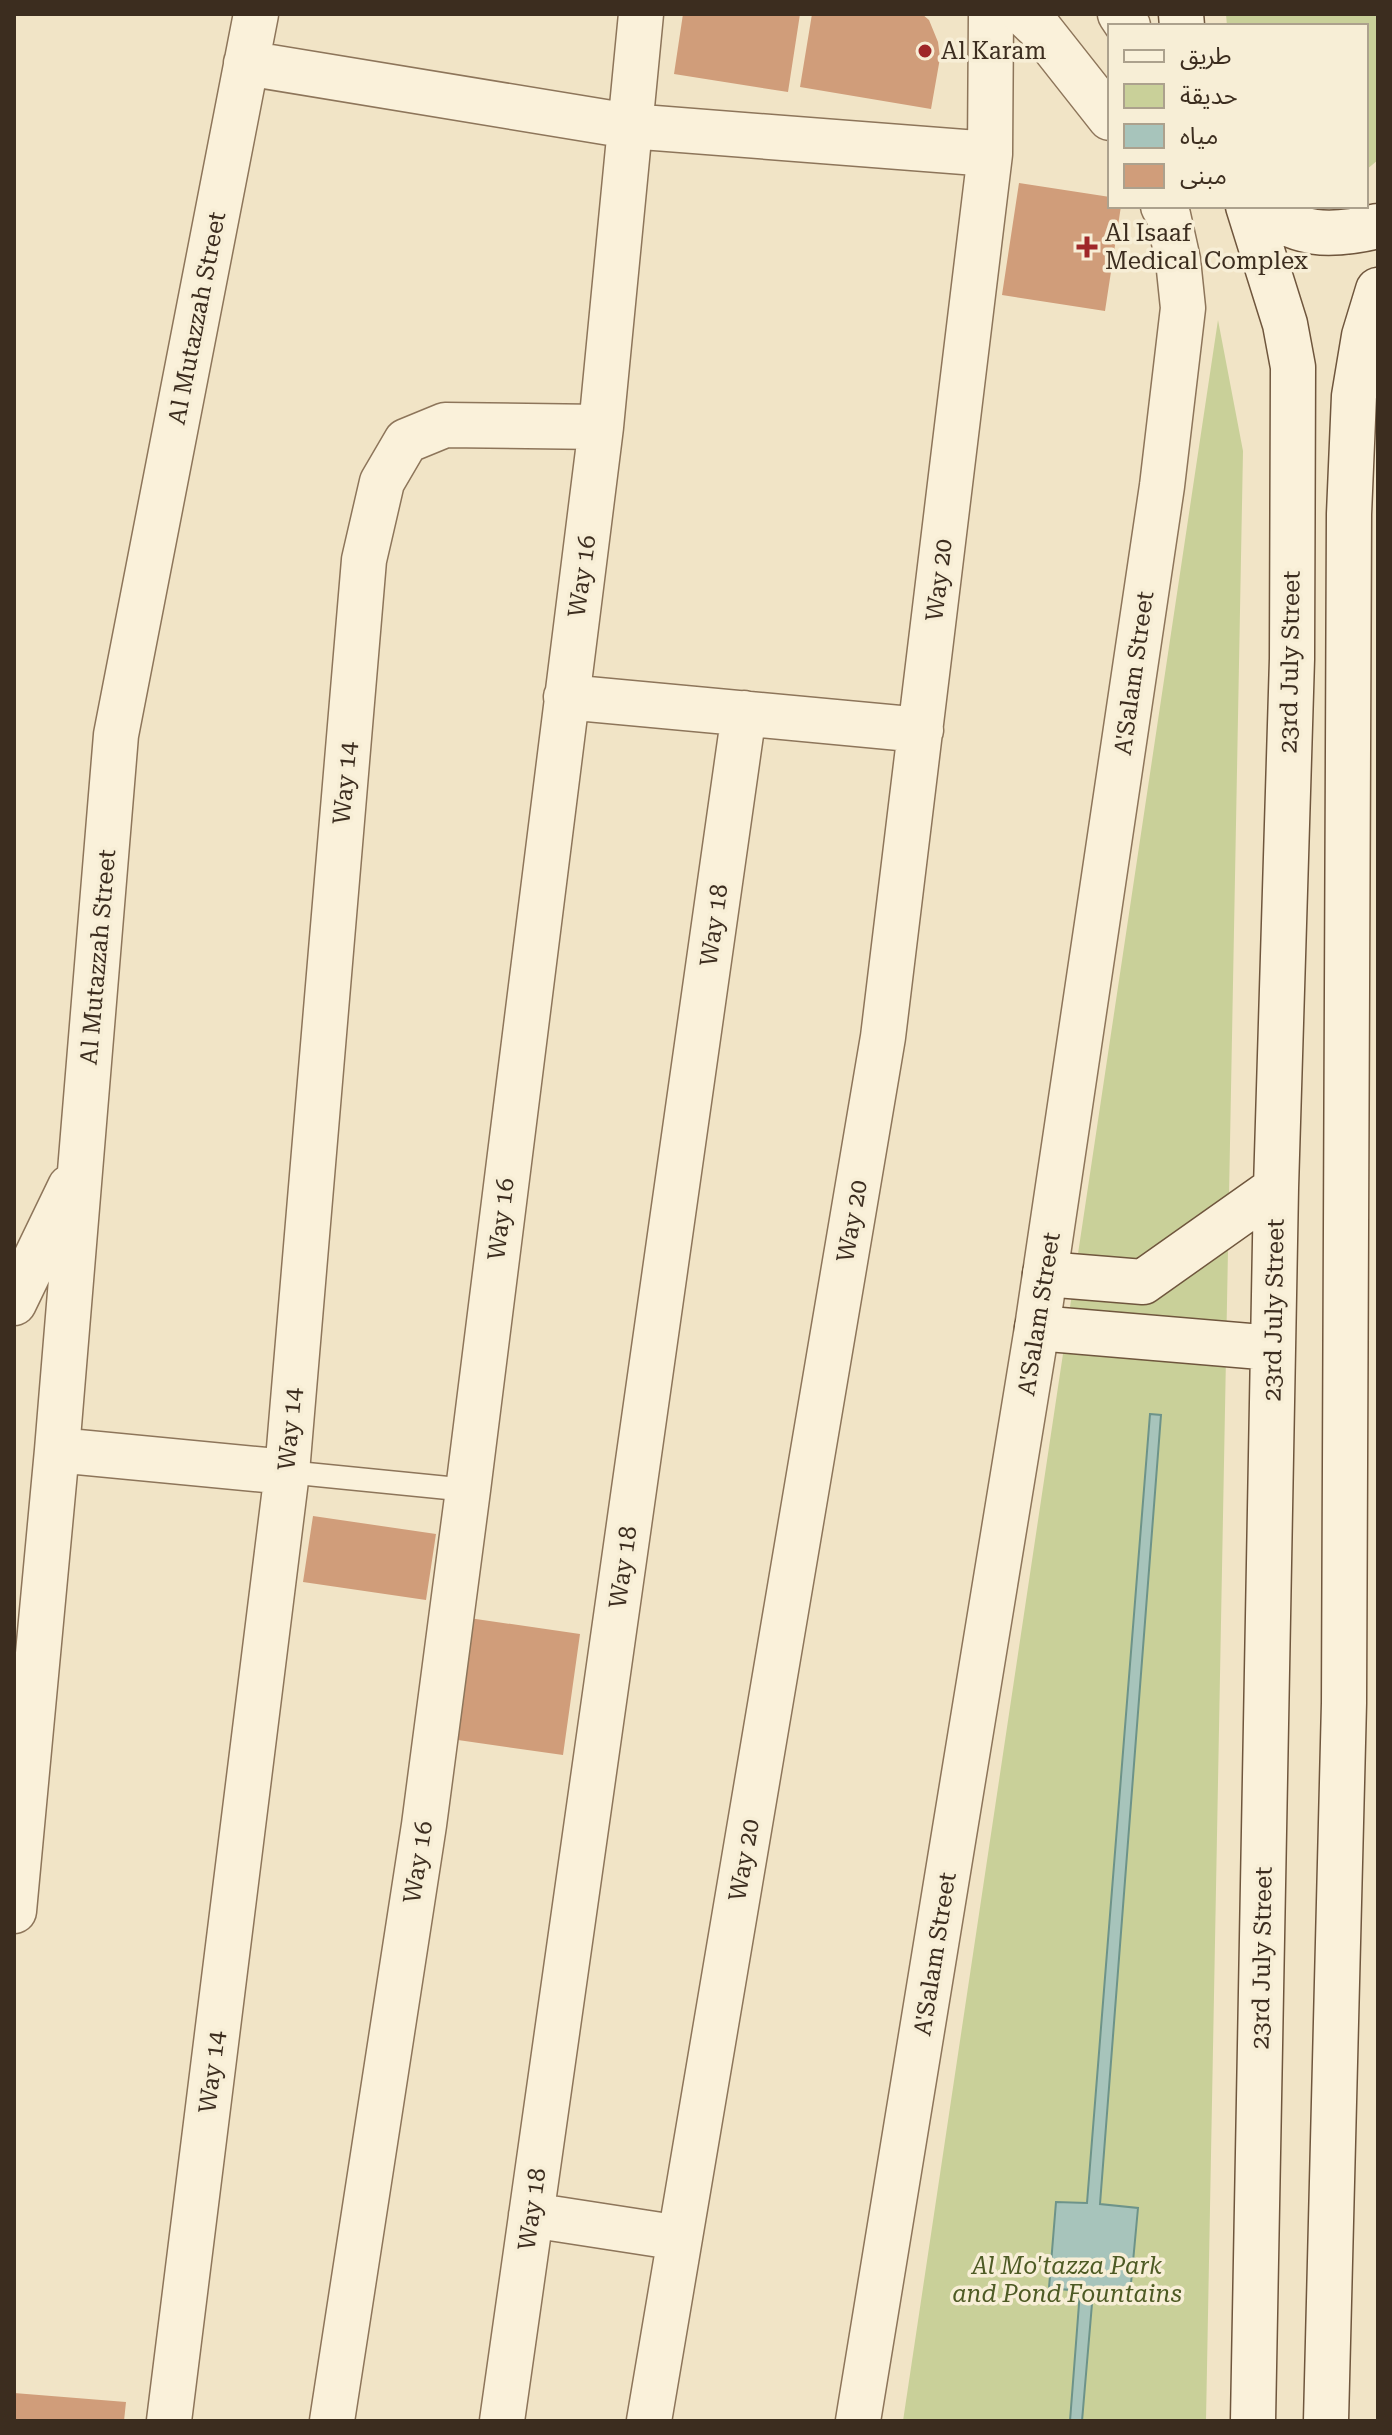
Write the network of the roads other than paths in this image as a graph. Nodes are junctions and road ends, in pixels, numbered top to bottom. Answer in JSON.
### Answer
{"nodes":[{"id":1,"x":256,"y":14,"type":"edge"},
{"id":2,"x":641,"y":14,"type":"edge"},
{"id":3,"x":991,"y":14,"type":"edge"},
{"id":4,"x":1024,"y":14,"type":"edge"},
{"id":5,"x":246,"y":63,"type":"junction"},
{"id":6,"x":1108,"y":115,"type":"edge"},
{"id":7,"x":629,"y":126,"type":"junction"},
{"id":8,"x":990,"y":154,"type":"junction"},
{"id":9,"x":1164,"y":208,"type":"edge"},
{"id":10,"x":1249,"y":208,"type":"edge"},
{"id":11,"x":1260,"y":208,"type":"edge"},
{"id":12,"x":1378,"y":226,"type":"edge"},
{"id":13,"x":1378,"y":290,"type":"edge"},
{"id":14,"x":601,"y":427,"type":"junction"},
{"id":15,"x":566,"y":697,"type":"junction"},
{"id":16,"x":744,"y":713,"type":"junction"},
{"id":17,"x":921,"y":730,"type":"junction"},
{"id":18,"x":82,"y":1163,"type":"junction"},
{"id":19,"x":1276,"y":1188,"type":"junction"},
{"id":20,"x":1045,"y":1274,"type":"junction"},
{"id":21,"x":14,"y":1303,"type":"edge"},
{"id":22,"x":1037,"y":1328,"type":"junction"},
{"id":23,"x":1273,"y":1348,"type":"junction"},
{"id":24,"x":57,"y":1450,"type":"junction"},
{"id":25,"x":287,"y":1472,"type":"junction"},
{"id":26,"x":468,"y":1490,"type":"junction"},
{"id":27,"x":1361,"y":1700,"type":"edge"},
{"id":28,"x":14,"y":1911,"type":"edge"},
{"id":29,"x":531,"y":2215,"type":"junction"},
{"id":30,"x":680,"y":2238,"type":"junction"},
{"id":31,"x":169,"y":2421,"type":"edge"},
{"id":32,"x":332,"y":2421,"type":"edge"},
{"id":33,"x":502,"y":2421,"type":"edge"},
{"id":34,"x":649,"y":2421,"type":"edge"},
{"id":35,"x":858,"y":2421,"type":"edge"},
{"id":36,"x":1253,"y":2421,"type":"edge"},
{"id":37,"x":1326,"y":2421,"type":"edge"}],
"edges":[{"from":1,"to":5,"type":"street","name":"Al Mutazzah Street"},
{"from":2,"to":7,"type":"street","name":"Way 16"},
{"from":3,"to":8,"type":"street","name":"Way 20"},
{"from":4,"to":6,"type":"street"},
{"from":5,"to":7,"type":"street"},
{"from":5,"to":18,"type":"street","name":"Al Mutazzah Street"},
{"from":7,"to":8,"type":"street"},
{"from":7,"to":14,"type":"street","name":"Way 16"},
{"from":8,"to":17,"type":"street","name":"Way 20"},
{"from":9,"to":20,"type":"street","name":"A'Salam Street"},
{"from":10,"to":19,"type":"street","name":"23rd July Street"},
{"from":11,"to":12,"type":"street"},
{"from":13,"to":27,"type":"street"},
{"from":14,"to":15,"type":"street","name":"Way 16"},
{"from":14,"to":25,"type":"street","name":"Way 14"},
{"from":15,"to":16,"type":"street"},
{"from":15,"to":26,"type":"street","name":"Way 16"},
{"from":16,"to":17,"type":"street"},
{"from":16,"to":29,"type":"street","name":"Way 18"},
{"from":17,"to":30,"type":"street","name":"Way 20"},
{"from":18,"to":21,"type":"street"},
{"from":18,"to":24,"type":"street","name":"Al Mutazzah Street"},
{"from":19,"to":20,"type":"street"},
{"from":19,"to":23,"type":"street","name":"23rd July Street"},
{"from":20,"to":22,"type":"street","name":"A'Salam Street"},
{"from":22,"to":23,"type":"street"},
{"from":22,"to":35,"type":"street","name":"A'Salam Street"},
{"from":23,"to":36,"type":"street","name":"23rd July Street"},
{"from":24,"to":25,"type":"street"},
{"from":24,"to":28,"type":"street","name":"Al Mutazzah Street"},
{"from":25,"to":26,"type":"lane"},
{"from":25,"to":31,"type":"street","name":"Way 14"},
{"from":26,"to":32,"type":"street","name":"Way 16"},
{"from":27,"to":37,"type":"street"},
{"from":29,"to":30,"type":"street"},
{"from":29,"to":33,"type":"street","name":"Way 18"},
{"from":30,"to":34,"type":"street","name":"Way 20"}]}
